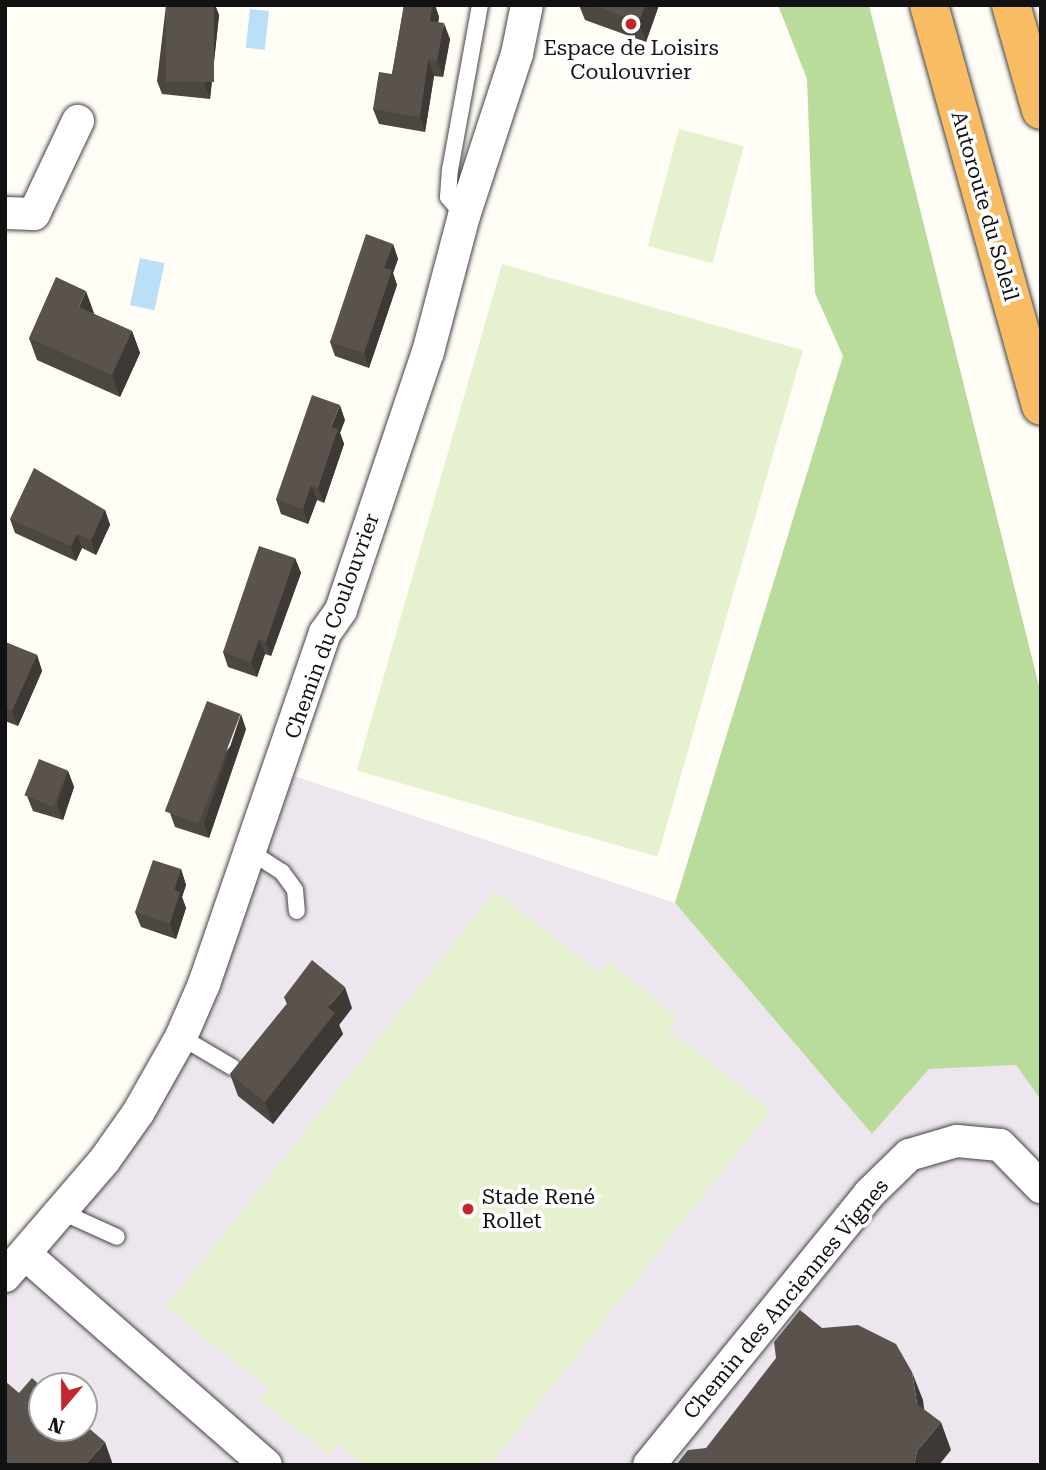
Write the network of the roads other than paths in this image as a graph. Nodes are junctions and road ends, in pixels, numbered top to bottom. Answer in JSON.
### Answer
{"nodes":[{"id":1,"x":480,"y":5,"type":"edge"},
{"id":2,"x":527,"y":5,"type":"edge"},
{"id":3,"x":929,"y":5,"type":"edge"},
{"id":4,"x":1011,"y":5,"type":"edge"},
{"id":5,"x":1041,"y":110,"type":"edge"},
{"id":6,"x":78,"y":121,"type":"dead end"},
{"id":7,"x":5,"y":213,"type":"edge"},
{"id":8,"x":464,"y":216,"type":"junction"},
{"id":9,"x":1041,"y":406,"type":"edge"},
{"id":10,"x":251,"y":852,"type":"junction"},
{"id":11,"x":297,"y":911,"type":"dead end"},
{"id":12,"x":181,"y":1037,"type":"junction"},
{"id":13,"x":232,"y":1067,"type":"edge"},
{"id":14,"x":1041,"y":1187,"type":"edge"},
{"id":15,"x":62,"y":1212,"type":"junction"},
{"id":16,"x":117,"y":1237,"type":"dead end"},
{"id":17,"x":15,"y":1265,"type":"edge"},
{"id":18,"x":266,"y":1465,"type":"edge"},
{"id":19,"x":649,"y":1465,"type":"edge"}],
"edges":[{"from":1,"to":8,"type":"lane"},
{"from":2,"to":8,"type":"street","name":"Chemin du Coulouvrier"},
{"from":3,"to":9,"type":"highway","name":"Autoroute du Soleil"},
{"from":4,"to":5,"type":"highway"},
{"from":6,"to":7,"type":"street"},
{"from":8,"to":10,"type":"street","name":"Chemin du Coulouvrier"},
{"from":10,"to":11,"type":"lane"},
{"from":10,"to":12,"type":"street","name":"Chemin du Coulouvrier"},
{"from":12,"to":13,"type":"lane"},
{"from":12,"to":15,"type":"street","name":"Chemin du Coulouvrier"},
{"from":14,"to":19,"type":"street","name":"Chemin des Anciennes Vignes"},
{"from":15,"to":16,"type":"lane"},
{"from":15,"to":17,"type":"street","name":"Chemin du Coulouvrier"},
{"from":17,"to":18,"type":"street"}]}
